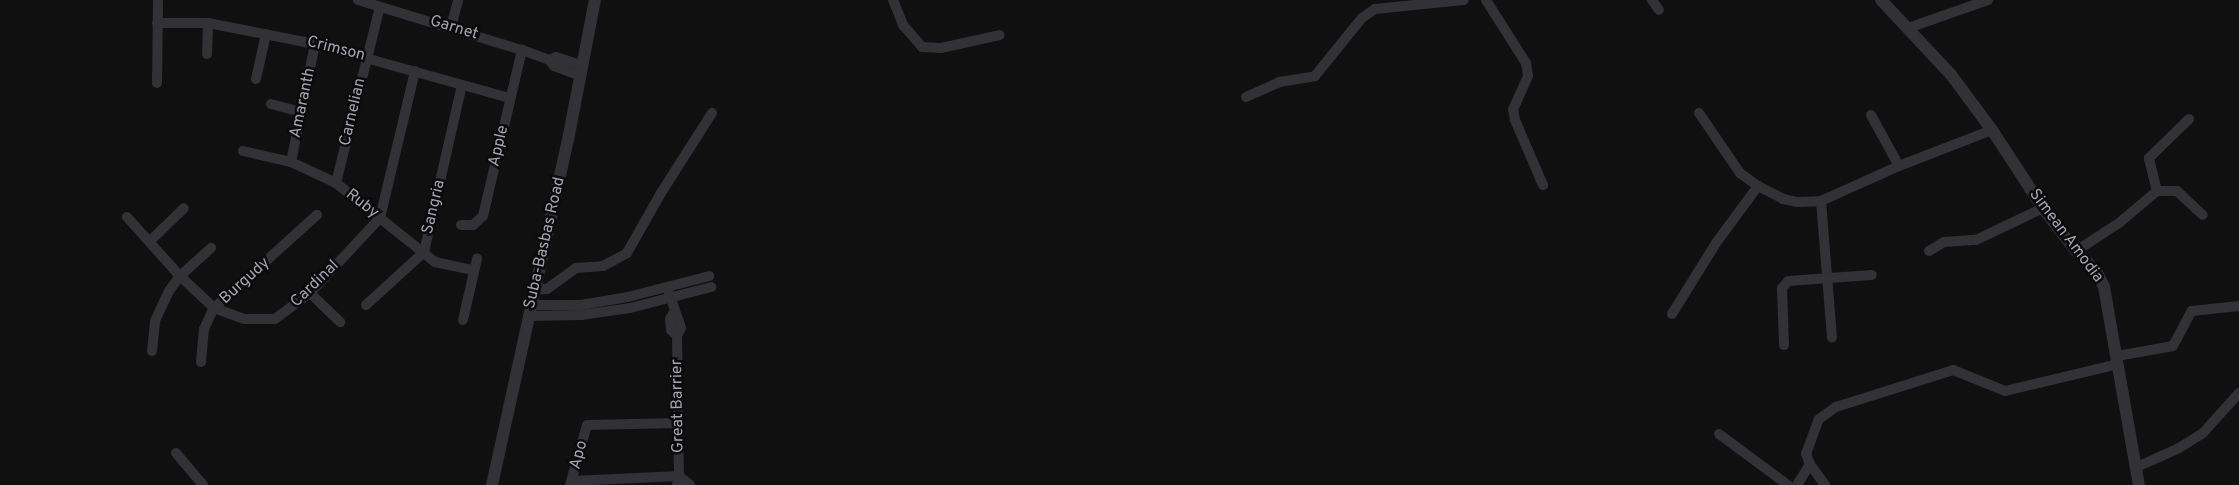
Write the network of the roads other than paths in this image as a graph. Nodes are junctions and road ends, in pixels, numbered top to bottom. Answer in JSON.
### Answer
{"nodes":[{"id":1,"x":158,"y":0,"type":"edge"},
{"id":2,"x":358,"y":0,"type":"edge"},
{"id":3,"x":458,"y":0,"type":"edge"},
{"id":4,"x":595,"y":0,"type":"edge"},
{"id":5,"x":893,"y":0,"type":"edge"},
{"id":6,"x":1464,"y":0,"type":"edge"},
{"id":7,"x":1486,"y":0,"type":"edge"},
{"id":8,"x":1652,"y":0,"type":"edge"},
{"id":9,"x":1881,"y":0,"type":"edge"},
{"id":10,"x":1988,"y":0,"type":"edge"},
{"id":11,"x":380,"y":7,"type":"junction"},
{"id":12,"x":1659,"y":10,"type":"dead end"},
{"id":13,"x":157,"y":22,"type":"junction"},
{"id":14,"x":208,"y":23,"type":"junction"},
{"id":15,"x":451,"y":27,"type":"junction"},
{"id":16,"x":1908,"y":28,"type":"junction"},
{"id":17,"x":266,"y":34,"type":"junction"},
{"id":18,"x":1000,"y":34,"type":"dead end"},
{"id":19,"x":315,"y":44,"type":"junction"},
{"id":20,"x":522,"y":50,"type":"junction"},
{"id":21,"x":207,"y":54,"type":"dead end"},
{"id":22,"x":367,"y":57,"type":"junction"},
{"id":23,"x":580,"y":70,"type":"junction"},
{"id":24,"x":415,"y":71,"type":"junction"},
{"id":25,"x":256,"y":79,"type":"dead end"},
{"id":26,"x":157,"y":83,"type":"dead end"},
{"id":27,"x":462,"y":85,"type":"junction"},
{"id":28,"x":1246,"y":97,"type":"dead end"},
{"id":29,"x":510,"y":98,"type":"junction"},
{"id":30,"x":271,"y":104,"type":"dead end"},
{"id":31,"x":301,"y":112,"type":"junction"},
{"id":32,"x":712,"y":113,"type":"dead end"},
{"id":33,"x":1699,"y":113,"type":"dead end"},
{"id":34,"x":1871,"y":115,"type":"dead end"},
{"id":35,"x":2189,"y":119,"type":"dead end"},
{"id":36,"x":1992,"y":130,"type":"junction"},
{"id":37,"x":243,"y":151,"type":"dead end"},
{"id":38,"x":291,"y":162,"type":"junction"},
{"id":39,"x":1899,"y":166,"type":"junction"},
{"id":40,"x":336,"y":183,"type":"junction"},
{"id":41,"x":1543,"y":186,"type":"dead end"},
{"id":42,"x":1758,"y":186,"type":"junction"},
{"id":43,"x":2157,"y":191,"type":"junction"},
{"id":44,"x":1821,"y":201,"type":"junction"},
{"id":45,"x":184,"y":208,"type":"dead end"},
{"id":46,"x":2043,"y":208,"type":"junction"},
{"id":47,"x":317,"y":215,"type":"dead end"},
{"id":48,"x":2203,"y":215,"type":"dead end"},
{"id":49,"x":127,"y":217,"type":"dead end"},
{"id":50,"x":380,"y":218,"type":"junction"},
{"id":51,"x":461,"y":225,"type":"dead end"},
{"id":52,"x":150,"y":242,"type":"junction"},
{"id":53,"x":211,"y":248,"type":"dead end"},
{"id":54,"x":2076,"y":250,"type":"junction"},
{"id":55,"x":1929,"y":251,"type":"dead end"},
{"id":56,"x":424,"y":252,"type":"junction"},
{"id":57,"x":1872,"y":275,"type":"dead end"},
{"id":58,"x":180,"y":276,"type":"junction"},
{"id":59,"x":1829,"y":277,"type":"junction"},
{"id":60,"x":667,"y":287,"type":"junction"},
{"id":61,"x":534,"y":290,"type":"junction"},
{"id":62,"x":310,"y":293,"type":"junction"},
{"id":63,"x":670,"y":298,"type":"junction"},
{"id":64,"x":366,"y":305,"type":"dead end"},
{"id":65,"x":2239,"y":306,"type":"edge"},
{"id":66,"x":214,"y":308,"type":"junction"},
{"id":67,"x":529,"y":311,"type":"junction"},
{"id":68,"x":1672,"y":314,"type":"dead end"},
{"id":69,"x":463,"y":320,"type":"dead end"},
{"id":70,"x":340,"y":322,"type":"dead end"},
{"id":71,"x":1832,"y":338,"type":"dead end"},
{"id":72,"x":1784,"y":345,"type":"dead end"},
{"id":73,"x":152,"y":351,"type":"dead end"},
{"id":74,"x":2118,"y":360,"type":"junction"},
{"id":75,"x":201,"y":362,"type":"dead end"},
{"id":76,"x":2239,"y":393,"type":"edge"},
{"id":77,"x":679,"y":423,"type":"junction"},
{"id":78,"x":1719,"y":434,"type":"dead end"},
{"id":79,"x":176,"y":453,"type":"dead end"},
{"id":80,"x":1810,"y":464,"type":"junction"},
{"id":81,"x":2137,"y":467,"type":"junction"},
{"id":82,"x":678,"y":480,"type":"edge"},
{"id":83,"x":615,"y":481,"type":"edge"},
{"id":84,"x":571,"y":483,"type":"edge"},
{"id":85,"x":203,"y":485,"type":"edge"},
{"id":86,"x":492,"y":485,"type":"edge"},
{"id":87,"x":690,"y":485,"type":"edge"},
{"id":88,"x":1788,"y":485,"type":"edge"},
{"id":89,"x":1797,"y":485,"type":"edge"},
{"id":90,"x":1826,"y":485,"type":"edge"},
{"id":91,"x":2139,"y":485,"type":"edge"}],
"edges":[{"from":1,"to":13,"type":"street"},
{"from":2,"to":11,"type":"street","name":"Garnet"},
{"from":3,"to":15,"type":"street"},
{"from":4,"to":23,"type":"street","name":"Suba-Basbas Road"},
{"from":5,"to":18,"type":"street"},
{"from":6,"to":28,"type":"street"},
{"from":7,"to":41,"type":"street"},
{"from":8,"to":12,"type":"street"},
{"from":9,"to":16,"type":"street","name":"Simean Amodia"},
{"from":10,"to":16,"type":"street"},
{"from":11,"to":15,"type":"street","name":"Garnet"},
{"from":11,"to":22,"type":"street","name":"Carnelian"},
{"from":13,"to":14,"type":"street","name":"Crimson"},
{"from":13,"to":26,"type":"street"},
{"from":14,"to":17,"type":"street","name":"Crimson"},
{"from":14,"to":21,"type":"street"},
{"from":15,"to":20,"type":"street","name":"Garnet"},
{"from":16,"to":36,"type":"street","name":"Simean Amodia"},
{"from":17,"to":19,"type":"street","name":"Crimson"},
{"from":17,"to":25,"type":"street"},
{"from":19,"to":22,"type":"street","name":"Crimson"},
{"from":19,"to":31,"type":"street","name":"Amaranth"},
{"from":20,"to":23,"type":"street","name":"Garnet"},
{"from":20,"to":29,"type":"street","name":"Apple"},
{"from":22,"to":24,"type":"street","name":"Crimson"},
{"from":22,"to":40,"type":"street","name":"Carnelian"},
{"from":23,"to":61,"type":"street","name":"Suba-Basbas Road"},
{"from":24,"to":27,"type":"street","name":"Crimson"},
{"from":24,"to":50,"type":"street","name":"Cardinal"},
{"from":27,"to":29,"type":"street","name":"Crimson"},
{"from":27,"to":56,"type":"street","name":"Sangria"},
{"from":29,"to":51,"type":"street","name":"Apple"},
{"from":30,"to":31,"type":"street"},
{"from":31,"to":38,"type":"street","name":"Amaranth"},
{"from":32,"to":61,"type":"street"},
{"from":33,"to":42,"type":"street"},
{"from":34,"to":39,"type":"street"},
{"from":35,"to":43,"type":"street"},
{"from":36,"to":39,"type":"street"},
{"from":36,"to":46,"type":"street","name":"Simean Amodia"},
{"from":37,"to":38,"type":"street","name":"Ruby"},
{"from":38,"to":40,"type":"street","name":"Ruby"},
{"from":39,"to":44,"type":"street"},
{"from":40,"to":50,"type":"street","name":"Ruby"},
{"from":42,"to":44,"type":"street"},
{"from":42,"to":68,"type":"street"},
{"from":43,"to":48,"type":"street"},
{"from":43,"to":54,"type":"street"},
{"from":44,"to":59,"type":"street"},
{"from":45,"to":52,"type":"street"},
{"from":46,"to":54,"type":"street","name":"Simean Amodia"},
{"from":46,"to":55,"type":"street"},
{"from":47,"to":66,"type":"street","name":"Burgudy"},
{"from":49,"to":52,"type":"street","name":"Cardinal"},
{"from":50,"to":56,"type":"street","name":"Ruby"},
{"from":50,"to":62,"type":"street","name":"Cardinal"},
{"from":52,"to":58,"type":"street","name":"Cardinal"},
{"from":53,"to":58,"type":"street"},
{"from":54,"to":74,"type":"street","name":"Simean Amodia"},
{"from":56,"to":64,"type":"street","name":"Sangria"},
{"from":56,"to":69,"type":"street","name":"Ruby"},
{"from":57,"to":59,"type":"street"},
{"from":58,"to":66,"type":"street","name":"Cardinal"},
{"from":58,"to":73,"type":"street"},
{"from":59,"to":71,"type":"street"},
{"from":59,"to":72,"type":"street"},
{"from":60,"to":63,"type":"street","name":"Great Barrier"},
{"from":60,"to":63,"type":"street"},
{"from":60,"to":67,"type":"street"},
{"from":61,"to":67,"type":"street","name":"Suba-Basbas Road"},
{"from":62,"to":66,"type":"street","name":"Cardinal"},
{"from":62,"to":70,"type":"street"},
{"from":63,"to":67,"type":"street"},
{"from":63,"to":77,"type":"street","name":"Great Barrier"},
{"from":65,"to":74,"type":"street"},
{"from":66,"to":75,"type":"street","name":"Burgudy"},
{"from":67,"to":86,"type":"street","name":"Suba-Basbas Road"},
{"from":74,"to":80,"type":"street"},
{"from":74,"to":81,"type":"street","name":"Simean Amodia"},
{"from":76,"to":81,"type":"street"},
{"from":77,"to":82,"type":"street","name":"Great Barrier"},
{"from":77,"to":84,"type":"street","name":"Apo"},
{"from":78,"to":88,"type":"street"},
{"from":79,"to":85,"type":"street"},
{"from":80,"to":89,"type":"street"},
{"from":80,"to":90,"type":"street"},
{"from":81,"to":91,"type":"street","name":"Simean Amodia"},
{"from":82,"to":83,"type":"street"},
{"from":82,"to":87,"type":"street","name":"Great Barrier"},
{"from":83,"to":84,"type":"street"}]}
